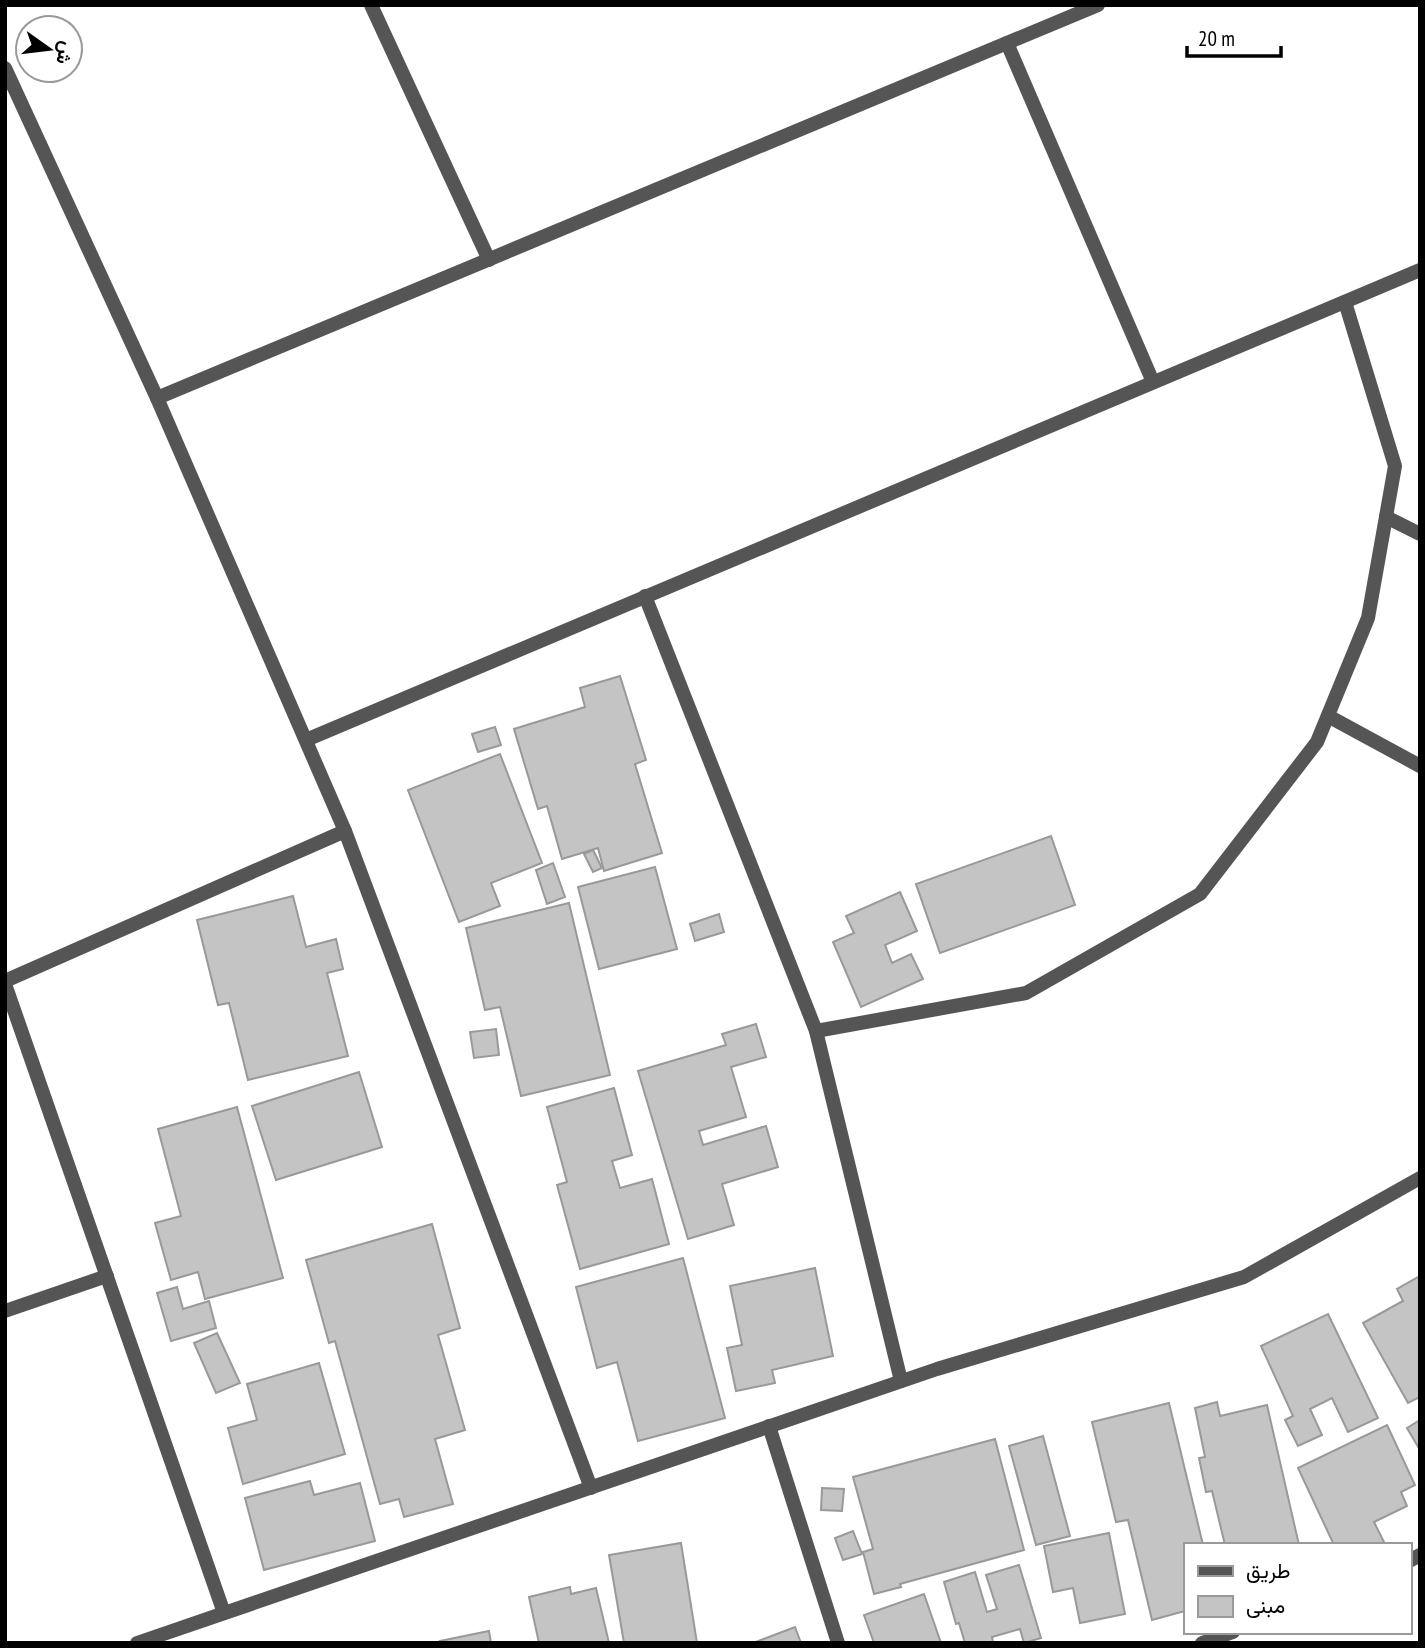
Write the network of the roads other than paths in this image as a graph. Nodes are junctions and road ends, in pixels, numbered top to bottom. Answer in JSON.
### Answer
{"nodes":[{"id":1,"x":371,"y":5,"type":"edge"},
{"id":2,"x":1098,"y":5,"type":"edge"},
{"id":3,"x":1007,"y":43,"type":"junction"},
{"id":4,"x":5,"y":68,"type":"edge"},
{"id":5,"x":489,"y":260,"type":"junction"},
{"id":6,"x":1420,"y":270,"type":"edge"},
{"id":7,"x":1345,"y":302,"type":"junction"},
{"id":8,"x":1153,"y":382,"type":"junction"},
{"id":9,"x":157,"y":398,"type":"junction"},
{"id":10,"x":1385,"y":517,"type":"junction"},
{"id":11,"x":1420,"y":534,"type":"edge"},
{"id":12,"x":645,"y":596,"type":"junction"},
{"id":13,"x":1328,"y":716,"type":"junction"},
{"id":14,"x":306,"y":740,"type":"junction"},
{"id":15,"x":1420,"y":766,"type":"edge"},
{"id":16,"x":345,"y":831,"type":"junction"},
{"id":17,"x":5,"y":983,"type":"edge"},
{"id":18,"x":816,"y":1031,"type":"junction"},
{"id":19,"x":1420,"y":1178,"type":"edge"},
{"id":20,"x":107,"y":1276,"type":"junction"},
{"id":21,"x":5,"y":1311,"type":"edge"},
{"id":22,"x":901,"y":1381,"type":"junction"},
{"id":23,"x":769,"y":1426,"type":"junction"},
{"id":24,"x":591,"y":1488,"type":"junction"},
{"id":25,"x":224,"y":1613,"type":"junction"},
{"id":26,"x":1227,"y":1634,"type":"edge"},
{"id":27,"x":137,"y":1643,"type":"edge"},
{"id":28,"x":838,"y":1643,"type":"edge"},
{"id":29,"x":1202,"y":1643,"type":"edge"}],
"edges":[{"from":1,"to":5,"type":"street"},
{"from":2,"to":3,"type":"street"},
{"from":3,"to":5,"type":"street"},
{"from":3,"to":8,"type":"street"},
{"from":4,"to":9,"type":"street"},
{"from":5,"to":9,"type":"street"},
{"from":6,"to":7,"type":"street"},
{"from":7,"to":8,"type":"street"},
{"from":7,"to":10,"type":"street"},
{"from":8,"to":12,"type":"street"},
{"from":9,"to":14,"type":"street"},
{"from":10,"to":11,"type":"street"},
{"from":10,"to":13,"type":"street"},
{"from":12,"to":14,"type":"street"},
{"from":12,"to":18,"type":"street"},
{"from":13,"to":15,"type":"street"},
{"from":13,"to":18,"type":"street"},
{"from":14,"to":16,"type":"street"},
{"from":16,"to":17,"type":"street"},
{"from":16,"to":24,"type":"street"},
{"from":17,"to":20,"type":"street"},
{"from":18,"to":22,"type":"street"},
{"from":19,"to":22,"type":"street"},
{"from":20,"to":21,"type":"street"},
{"from":20,"to":25,"type":"street"},
{"from":22,"to":23,"type":"street"},
{"from":23,"to":24,"type":"street"},
{"from":23,"to":28,"type":"street"},
{"from":24,"to":25,"type":"street"},
{"from":25,"to":27,"type":"street"},
{"from":26,"to":29,"type":"street"}]}
